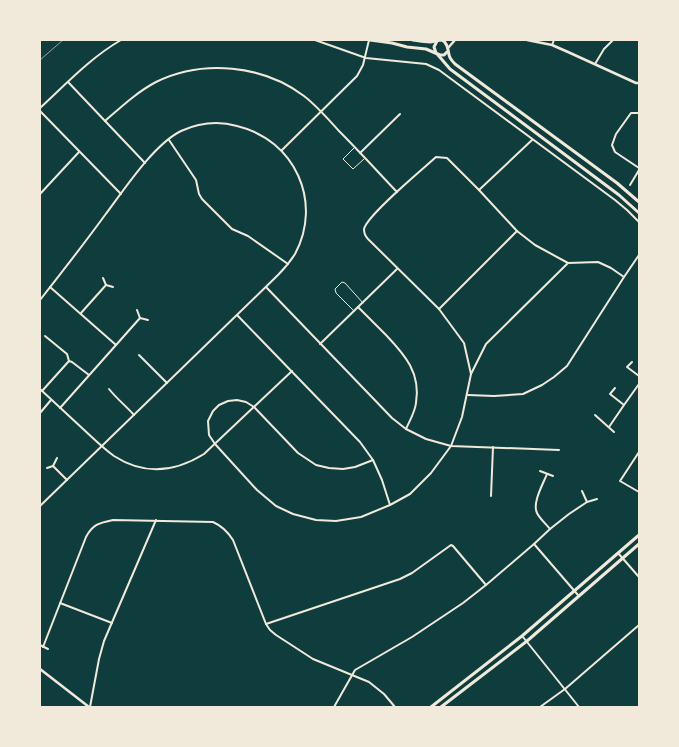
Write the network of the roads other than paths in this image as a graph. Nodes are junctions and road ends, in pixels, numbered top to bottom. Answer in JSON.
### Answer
{"nodes":[{"id":1,"x":121,"y":40,"type":"edge"},
{"id":2,"x":315,"y":40,"type":"edge"},
{"id":3,"x":370,"y":40,"type":"edge"},
{"id":4,"x":414,"y":40,"type":"edge"},
{"id":5,"x":455,"y":40,"type":"edge"},
{"id":6,"x":527,"y":40,"type":"edge"},
{"id":7,"x":554,"y":40,"type":"edge"},
{"id":8,"x":613,"y":40,"type":"edge"},
{"id":9,"x":439,"y":41,"type":"edge"},
{"id":10,"x":552,"y":46,"type":"junction"},
{"id":11,"x":447,"y":50,"type":"junction"},
{"id":12,"x":437,"y":54,"type":"junction"},
{"id":13,"x":366,"y":58,"type":"junction"},
{"id":14,"x":594,"y":64,"type":"junction"},
{"id":15,"x":68,"y":82,"type":"junction"},
{"id":16,"x":639,"y":83,"type":"edge"},
{"id":17,"x":40,"y":110,"type":"edge"},
{"id":18,"x":321,"y":112,"type":"junction"},
{"id":19,"x":639,"y":113,"type":"edge"},
{"id":20,"x":400,"y":114,"type":"dead end"},
{"id":21,"x":105,"y":121,"type":"junction"},
{"id":22,"x":169,"y":139,"type":"junction"},
{"id":23,"x":533,"y":140,"type":"junction"},
{"id":24,"x":355,"y":147,"type":"junction"},
{"id":25,"x":282,"y":150,"type":"junction"},
{"id":26,"x":79,"y":152,"type":"junction"},
{"id":27,"x":360,"y":153,"type":"junction"},
{"id":28,"x":365,"y":158,"type":"junction"},
{"id":29,"x":145,"y":163,"type":"junction"},
{"id":30,"x":639,"y":169,"type":"edge"},
{"id":31,"x":630,"y":185,"type":"dead end"},
{"id":32,"x":480,"y":190,"type":"junction"},
{"id":33,"x":397,"y":192,"type":"junction"},
{"id":34,"x":40,"y":194,"type":"edge"},
{"id":35,"x":121,"y":194,"type":"junction"},
{"id":36,"x":639,"y":202,"type":"edge"},
{"id":37,"x":639,"y":213,"type":"edge"},
{"id":38,"x":639,"y":222,"type":"edge"},
{"id":39,"x":518,"y":231,"type":"junction"},
{"id":40,"x":639,"y":255,"type":"edge"},
{"id":41,"x":568,"y":263,"type":"junction"},
{"id":42,"x":288,"y":264,"type":"junction"},
{"id":43,"x":398,"y":268,"type":"junction"},
{"id":44,"x":624,"y":277,"type":"junction"},
{"id":45,"x":103,"y":278,"type":"dead end"},
{"id":46,"x":106,"y":285,"type":"junction"},
{"id":47,"x":50,"y":287,"type":"junction"},
{"id":48,"x":113,"y":287,"type":"dead end"},
{"id":49,"x":266,"y":287,"type":"junction"},
{"id":50,"x":40,"y":300,"type":"edge"},
{"id":51,"x":363,"y":303,"type":"junction"},
{"id":52,"x":358,"y":307,"type":"junction"},
{"id":53,"x":439,"y":309,"type":"junction"},
{"id":54,"x":137,"y":310,"type":"dead end"},
{"id":55,"x":354,"y":311,"type":"junction"},
{"id":56,"x":81,"y":314,"type":"junction"},
{"id":57,"x":237,"y":315,"type":"junction"},
{"id":58,"x":140,"y":318,"type":"junction"},
{"id":59,"x":148,"y":320,"type":"dead end"},
{"id":60,"x":45,"y":336,"type":"dead end"},
{"id":61,"x":320,"y":344,"type":"junction"},
{"id":62,"x":116,"y":345,"type":"junction"},
{"id":63,"x":139,"y":355,"type":"dead end"},
{"id":64,"x":69,"y":361,"type":"junction"},
{"id":65,"x":632,"y":362,"type":"dead end"},
{"id":66,"x":292,"y":371,"type":"junction"},
{"id":67,"x":471,"y":374,"type":"junction"},
{"id":68,"x":88,"y":375,"type":"junction"},
{"id":69,"x":639,"y":376,"type":"edge"},
{"id":70,"x":167,"y":382,"type":"junction"},
{"id":71,"x":639,"y":384,"type":"edge"},
{"id":72,"x":615,"y":388,"type":"dead end"},
{"id":73,"x":109,"y":389,"type":"dead end"},
{"id":74,"x":41,"y":390,"type":"edge"},
{"id":75,"x":467,"y":395,"type":"junction"},
{"id":76,"x":51,"y":400,"type":"junction"},
{"id":77,"x":624,"y":405,"type":"junction"},
{"id":78,"x":254,"y":407,"type":"junction"},
{"id":79,"x":60,"y":408,"type":"junction"},
{"id":80,"x":40,"y":413,"type":"edge"},
{"id":81,"x":134,"y":415,"type":"junction"},
{"id":82,"x":595,"y":415,"type":"dead end"},
{"id":83,"x":609,"y":427,"type":"junction"},
{"id":84,"x":406,"y":428,"type":"junction"},
{"id":85,"x":614,"y":432,"type":"dead end"},
{"id":86,"x":216,"y":444,"type":"junction"},
{"id":87,"x":102,"y":446,"type":"junction"},
{"id":88,"x":451,"y":446,"type":"junction"},
{"id":89,"x":493,"y":447,"type":"junction"},
{"id":90,"x":559,"y":450,"type":"dead end"},
{"id":91,"x":639,"y":452,"type":"edge"},
{"id":92,"x":57,"y":458,"type":"dead end"},
{"id":93,"x":373,"y":460,"type":"junction"},
{"id":94,"x":53,"y":466,"type":"junction"},
{"id":95,"x":47,"y":468,"type":"dead end"},
{"id":96,"x":540,"y":472,"type":"dead end"},
{"id":97,"x":547,"y":474,"type":"junction"},
{"id":98,"x":553,"y":476,"type":"dead end"},
{"id":99,"x":67,"y":480,"type":"junction"},
{"id":100,"x":582,"y":491,"type":"dead end"},
{"id":101,"x":639,"y":492,"type":"edge"},
{"id":102,"x":492,"y":496,"type":"dead end"},
{"id":103,"x":597,"y":499,"type":"dead end"},
{"id":104,"x":587,"y":502,"type":"junction"},
{"id":105,"x":40,"y":506,"type":"edge"},
{"id":106,"x":390,"y":506,"type":"junction"},
{"id":107,"x":156,"y":520,"type":"junction"},
{"id":108,"x":550,"y":529,"type":"junction"},
{"id":109,"x":639,"y":535,"type":"edge"},
{"id":110,"x":534,"y":544,"type":"junction"},
{"id":111,"x":639,"y":544,"type":"edge"},
{"id":112,"x":618,"y":553,"type":"junction"},
{"id":113,"x":622,"y":558,"type":"junction"},
{"id":114,"x":639,"y":577,"type":"edge"},
{"id":115,"x":486,"y":585,"type":"junction"},
{"id":116,"x":574,"y":591,"type":"junction"},
{"id":117,"x":579,"y":596,"type":"junction"},
{"id":118,"x":60,"y":602,"type":"junction"},
{"id":119,"x":112,"y":623,"type":"junction"},
{"id":120,"x":266,"y":624,"type":"junction"},
{"id":121,"x":639,"y":625,"type":"edge"},
{"id":122,"x":522,"y":636,"type":"junction"},
{"id":123,"x":527,"y":641,"type":"junction"},
{"id":124,"x":40,"y":645,"type":"edge"},
{"id":125,"x":43,"y":647,"type":"junction"},
{"id":126,"x":48,"y":649,"type":"dead end"},
{"id":127,"x":40,"y":669,"type":"edge"},
{"id":128,"x":352,"y":674,"type":"junction"},
{"id":129,"x":565,"y":688,"type":"junction"},
{"id":130,"x":89,"y":707,"type":"edge"},
{"id":131,"x":334,"y":707,"type":"edge"},
{"id":132,"x":396,"y":707,"type":"edge"},
{"id":133,"x":431,"y":707,"type":"edge"},
{"id":134,"x":441,"y":707,"type":"edge"},
{"id":135,"x":540,"y":707,"type":"edge"},
{"id":136,"x":580,"y":707,"type":"edge"}],
"edges":[{"from":1,"to":15,"type":"street"},
{"from":2,"to":13,"type":"street"},
{"from":3,"to":12,"type":"main road"},
{"from":3,"to":13,"type":"street"},
{"from":4,"to":9,"type":"main road"},
{"from":5,"to":11,"type":"street"},
{"from":6,"to":10,"type":"street"},
{"from":7,"to":10,"type":"street"},
{"from":8,"to":14,"type":"street"},
{"from":9,"to":11,"type":"main road"},
{"from":9,"to":12,"type":"main road"},
{"from":10,"to":14,"type":"street"},
{"from":11,"to":12,"type":"main road"},
{"from":11,"to":36,"type":"main road"},
{"from":12,"to":37,"type":"main road"},
{"from":13,"to":18,"type":"street"},
{"from":13,"to":23,"type":"street"},
{"from":14,"to":16,"type":"street"},
{"from":15,"to":17,"type":"street"},
{"from":15,"to":21,"type":"street"},
{"from":17,"to":26,"type":"street"},
{"from":18,"to":21,"type":"street"},
{"from":18,"to":24,"type":"street"},
{"from":18,"to":25,"type":"street"},
{"from":19,"to":30,"type":"street"},
{"from":20,"to":27,"type":"street"},
{"from":21,"to":29,"type":"street"},
{"from":22,"to":25,"type":"street"},
{"from":22,"to":29,"type":"street"},
{"from":22,"to":42,"type":"street"},
{"from":23,"to":32,"type":"street"},
{"from":23,"to":38,"type":"street"},
{"from":24,"to":27,"type":"street"},
{"from":24,"to":28,"type":"lane"},
{"from":25,"to":42,"type":"street"},
{"from":26,"to":34,"type":"street"},
{"from":26,"to":35,"type":"street"},
{"from":27,"to":28,"type":"street"},
{"from":28,"to":33,"type":"street"},
{"from":29,"to":35,"type":"street"},
{"from":30,"to":31,"type":"street"},
{"from":32,"to":33,"type":"street"},
{"from":32,"to":39,"type":"street"},
{"from":33,"to":43,"type":"street"},
{"from":35,"to":47,"type":"street"},
{"from":39,"to":41,"type":"street"},
{"from":39,"to":53,"type":"street"},
{"from":40,"to":44,"type":"street"},
{"from":41,"to":44,"type":"street"},
{"from":41,"to":67,"type":"street"},
{"from":42,"to":49,"type":"street"},
{"from":43,"to":51,"type":"street"},
{"from":43,"to":53,"type":"street"},
{"from":44,"to":75,"type":"street"},
{"from":45,"to":46,"type":"street"},
{"from":46,"to":48,"type":"street"},
{"from":46,"to":56,"type":"street"},
{"from":47,"to":50,"type":"street"},
{"from":47,"to":56,"type":"street"},
{"from":49,"to":57,"type":"street"},
{"from":49,"to":61,"type":"street"},
{"from":51,"to":52,"type":"street"},
{"from":51,"to":55,"type":"lane"},
{"from":52,"to":55,"type":"street"},
{"from":52,"to":84,"type":"street"},
{"from":53,"to":67,"type":"street"},
{"from":54,"to":58,"type":"street"},
{"from":55,"to":61,"type":"street"},
{"from":56,"to":62,"type":"street"},
{"from":57,"to":66,"type":"street"},
{"from":57,"to":70,"type":"street"},
{"from":58,"to":59,"type":"street"},
{"from":58,"to":62,"type":"street"},
{"from":60,"to":64,"type":"street"},
{"from":61,"to":84,"type":"street"},
{"from":62,"to":68,"type":"street"},
{"from":63,"to":70,"type":"street"},
{"from":64,"to":68,"type":"street"},
{"from":64,"to":74,"type":"street"},
{"from":65,"to":69,"type":"street"},
{"from":66,"to":78,"type":"street"},
{"from":66,"to":93,"type":"street"},
{"from":67,"to":75,"type":"street"},
{"from":68,"to":79,"type":"street"},
{"from":70,"to":81,"type":"street"},
{"from":71,"to":77,"type":"street"},
{"from":72,"to":77,"type":"street"},
{"from":73,"to":81,"type":"street"},
{"from":74,"to":76,"type":"street"},
{"from":75,"to":88,"type":"street"},
{"from":76,"to":79,"type":"street"},
{"from":76,"to":80,"type":"street"},
{"from":77,"to":83,"type":"street"},
{"from":78,"to":86,"type":"street"},
{"from":78,"to":86,"type":"street"},
{"from":78,"to":93,"type":"street"},
{"from":79,"to":87,"type":"street"},
{"from":81,"to":87,"type":"street"},
{"from":82,"to":83,"type":"street"},
{"from":83,"to":85,"type":"street"},
{"from":84,"to":88,"type":"street"},
{"from":86,"to":87,"type":"street"},
{"from":86,"to":106,"type":"street"},
{"from":87,"to":99,"type":"street"},
{"from":88,"to":89,"type":"street"},
{"from":88,"to":106,"type":"street"},
{"from":89,"to":90,"type":"street"},
{"from":89,"to":102,"type":"street"},
{"from":91,"to":101,"type":"street"},
{"from":92,"to":94,"type":"street"},
{"from":93,"to":106,"type":"street"},
{"from":94,"to":95,"type":"street"},
{"from":94,"to":99,"type":"street"},
{"from":96,"to":97,"type":"street"},
{"from":97,"to":98,"type":"street"},
{"from":97,"to":108,"type":"street"},
{"from":99,"to":105,"type":"street"},
{"from":100,"to":104,"type":"street"},
{"from":103,"to":104,"type":"street"},
{"from":104,"to":108,"type":"street"},
{"from":107,"to":118,"type":"street"},
{"from":107,"to":119,"type":"street"},
{"from":107,"to":120,"type":"street"},
{"from":108,"to":110,"type":"street"},
{"from":109,"to":112,"type":"main road"},
{"from":110,"to":115,"type":"street"},
{"from":110,"to":116,"type":"street"},
{"from":111,"to":113,"type":"main road"},
{"from":112,"to":113,"type":"street"},
{"from":112,"to":116,"type":"main road"},
{"from":113,"to":114,"type":"street"},
{"from":113,"to":117,"type":"main road"},
{"from":115,"to":120,"type":"street"},
{"from":115,"to":128,"type":"street"},
{"from":116,"to":117,"type":"street"},
{"from":116,"to":122,"type":"main road"},
{"from":117,"to":123,"type":"main road"},
{"from":118,"to":119,"type":"street"},
{"from":118,"to":125,"type":"street"},
{"from":119,"to":130,"type":"street"},
{"from":120,"to":128,"type":"street"},
{"from":121,"to":129,"type":"street"},
{"from":122,"to":123,"type":"street"},
{"from":122,"to":133,"type":"main road"},
{"from":123,"to":129,"type":"street"},
{"from":123,"to":134,"type":"main road"},
{"from":124,"to":125,"type":"street"},
{"from":125,"to":126,"type":"street"},
{"from":127,"to":130,"type":"street"},
{"from":128,"to":131,"type":"street"},
{"from":128,"to":132,"type":"street"},
{"from":129,"to":135,"type":"street"},
{"from":129,"to":136,"type":"street"}]}
